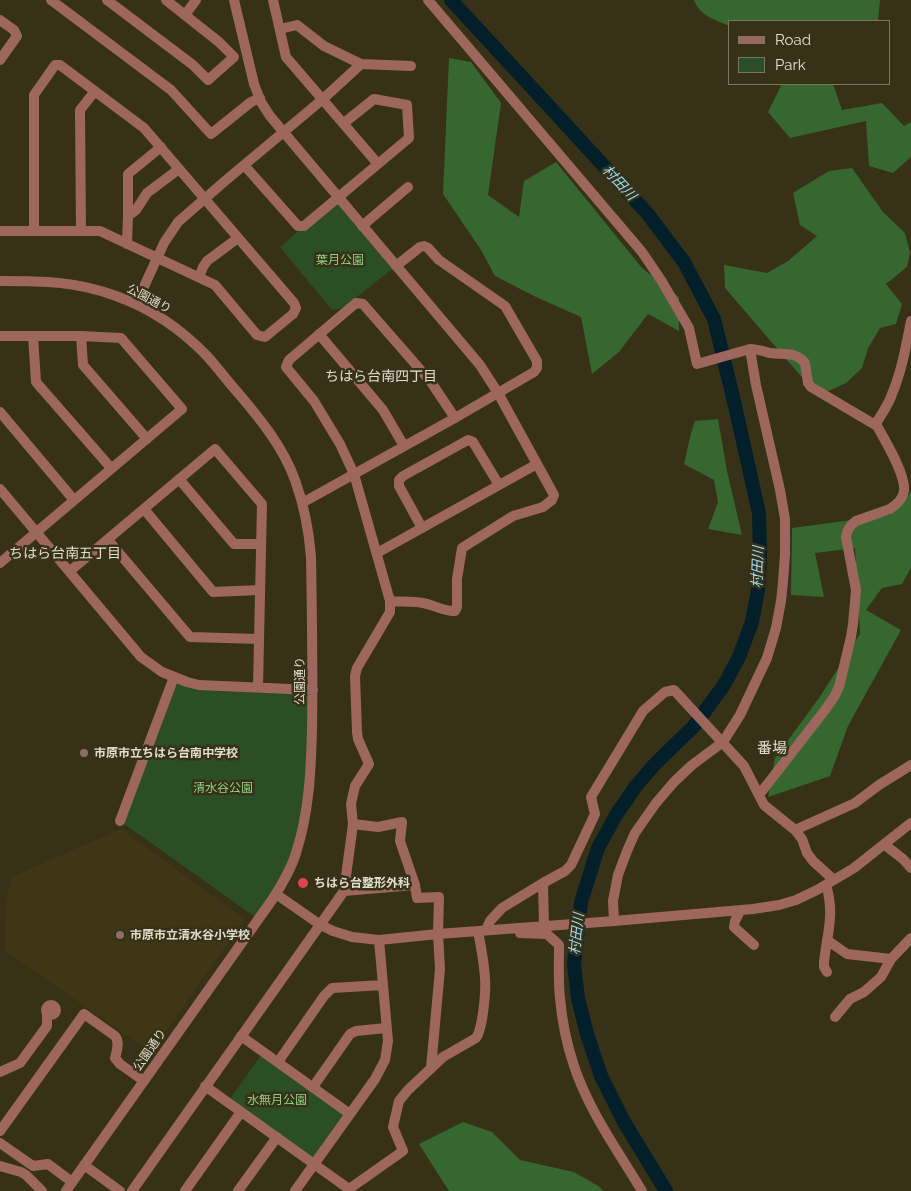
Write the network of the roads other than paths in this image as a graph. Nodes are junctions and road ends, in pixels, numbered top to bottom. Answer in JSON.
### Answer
{"nodes":[{"id":1,"x":51,"y":0,"type":"edge"},
{"id":2,"x":107,"y":0,"type":"edge"},
{"id":3,"x":166,"y":0,"type":"edge"},
{"id":4,"x":196,"y":0,"type":"edge"},
{"id":5,"x":234,"y":0,"type":"edge"},
{"id":6,"x":273,"y":0,"type":"edge"},
{"id":7,"x":428,"y":0,"type":"edge"},
{"id":8,"x":185,"y":15,"type":"junction"},
{"id":9,"x":0,"y":20,"type":"edge"},
{"id":10,"x":280,"y":28,"type":"junction"},
{"id":11,"x":0,"y":60,"type":"edge"},
{"id":12,"x":361,"y":64,"type":"junction"},
{"id":13,"x":411,"y":66,"type":"dead end"},
{"id":14,"x":95,"y":91,"type":"junction"},
{"id":15,"x":260,"y":98,"type":"junction"},
{"id":16,"x":323,"y":99,"type":"junction"},
{"id":17,"x":344,"y":123,"type":"junction"},
{"id":18,"x":283,"y":132,"type":"junction"},
{"id":19,"x":161,"y":147,"type":"junction"},
{"id":20,"x":378,"y":164,"type":"junction"},
{"id":21,"x":244,"y":165,"type":"junction"},
{"id":22,"x":179,"y":169,"type":"junction"},
{"id":23,"x":408,"y":187,"type":"dead end"},
{"id":24,"x":338,"y":196,"type":"junction"},
{"id":25,"x":204,"y":199,"type":"junction"},
{"id":26,"x":128,"y":216,"type":"junction"},
{"id":27,"x":362,"y":226,"type":"junction"},
{"id":28,"x":0,"y":231,"type":"edge"},
{"id":29,"x":34,"y":231,"type":"junction"},
{"id":30,"x":81,"y":231,"type":"junction"},
{"id":31,"x":238,"y":238,"type":"junction"},
{"id":32,"x":127,"y":244,"type":"junction"},
{"id":33,"x":157,"y":258,"type":"junction"},
{"id":34,"x":396,"y":266,"type":"junction"},
{"id":35,"x":199,"y":277,"type":"junction"},
{"id":36,"x":0,"y":281,"type":"edge"},
{"id":37,"x":136,"y":304,"type":"junction"},
{"id":38,"x":911,"y":321,"type":"edge"},
{"id":39,"x":319,"y":334,"type":"junction"},
{"id":40,"x":0,"y":336,"type":"edge"},
{"id":41,"x":33,"y":336,"type":"junction"},
{"id":42,"x":81,"y":336,"type":"junction"},
{"id":43,"x":750,"y":349,"type":"junction"},
{"id":44,"x":498,"y":393,"type":"junction"},
{"id":45,"x":0,"y":412,"type":"edge"},
{"id":46,"x":455,"y":418,"type":"junction"},
{"id":47,"x":876,"y":426,"type":"junction"},
{"id":48,"x":147,"y":439,"type":"junction"},
{"id":49,"x":404,"y":446,"type":"junction"},
{"id":50,"x":537,"y":464,"type":"junction"},
{"id":51,"x":111,"y":468,"type":"junction"},
{"id":52,"x":354,"y":474,"type":"junction"},
{"id":53,"x":179,"y":480,"type":"junction"},
{"id":54,"x":499,"y":485,"type":"junction"},
{"id":55,"x":0,"y":489,"type":"edge"},
{"id":56,"x":74,"y":500,"type":"junction"},
{"id":57,"x":302,"y":503,"type":"junction"},
{"id":58,"x":144,"y":509,"type":"junction"},
{"id":59,"x":422,"y":528,"type":"junction"},
{"id":60,"x":37,"y":532,"type":"junction"},
{"id":61,"x":108,"y":540,"type":"junction"},
{"id":62,"x":261,"y":544,"type":"junction"},
{"id":63,"x":377,"y":553,"type":"junction"},
{"id":64,"x":0,"y":563,"type":"edge"},
{"id":65,"x":70,"y":572,"type":"junction"},
{"id":66,"x":260,"y":590,"type":"junction"},
{"id":67,"x":390,"y":601,"type":"junction"},
{"id":68,"x":259,"y":639,"type":"junction"},
{"id":69,"x":174,"y":677,"type":"junction"},
{"id":70,"x":258,"y":687,"type":"junction"},
{"id":71,"x":313,"y":690,"type":"junction"},
{"id":72,"x":723,"y":742,"type":"junction"},
{"id":73,"x":911,"y":765,"type":"edge"},
{"id":74,"x":759,"y":795,"type":"junction"},
{"id":75,"x":120,"y":821,"type":"dead end"},
{"id":76,"x":911,"y":823,"type":"edge"},
{"id":77,"x":353,"y":824,"type":"junction"},
{"id":78,"x":795,"y":830,"type":"junction"},
{"id":79,"x":885,"y":844,"type":"junction"},
{"id":80,"x":911,"y":868,"type":"edge"},
{"id":81,"x":543,"y":882,"type":"junction"},
{"id":82,"x":830,"y":883,"type":"junction"},
{"id":83,"x":415,"y":885,"type":"junction"},
{"id":84,"x":344,"y":891,"type":"junction"},
{"id":85,"x":276,"y":894,"type":"junction"},
{"id":86,"x":740,"y":911,"type":"junction"},
{"id":87,"x":614,"y":921,"type":"junction"},
{"id":88,"x":319,"y":924,"type":"junction"},
{"id":89,"x":544,"y":926,"type":"junction"},
{"id":90,"x":515,"y":928,"type":"junction"},
{"id":91,"x":482,"y":931,"type":"junction"},
{"id":92,"x":438,"y":934,"type":"junction"},
{"id":93,"x":911,"y":938,"type":"edge"},
{"id":94,"x":379,"y":940,"type":"junction"},
{"id":95,"x":828,"y":940,"type":"junction"},
{"id":96,"x":754,"y":945,"type":"dead end"},
{"id":97,"x":891,"y":959,"type":"junction"},
{"id":98,"x":827,"y":972,"type":"dead end"},
{"id":99,"x":383,"y":984,"type":"junction"},
{"id":100,"x":47,"y":1013,"type":"dead end"},
{"id":101,"x":835,"y":1017,"type":"dead end"},
{"id":102,"x":386,"y":1028,"type":"junction"},
{"id":103,"x":241,"y":1036,"type":"junction"},
{"id":104,"x":278,"y":1062,"type":"junction"},
{"id":105,"x":431,"y":1068,"type":"junction"},
{"id":106,"x":0,"y":1072,"type":"edge"},
{"id":107,"x":144,"y":1081,"type":"junction"},
{"id":108,"x":205,"y":1086,"type":"junction"},
{"id":109,"x":313,"y":1087,"type":"junction"},
{"id":110,"x":241,"y":1112,"type":"junction"},
{"id":111,"x":350,"y":1114,"type":"junction"},
{"id":112,"x":0,"y":1132,"type":"edge"},
{"id":113,"x":277,"y":1137,"type":"junction"},
{"id":114,"x":0,"y":1143,"type":"edge"},
{"id":115,"x":314,"y":1164,"type":"junction"},
{"id":116,"x":0,"y":1166,"type":"edge"},
{"id":117,"x":84,"y":1166,"type":"junction"},
{"id":118,"x":69,"y":1187,"type":"edge"},
{"id":119,"x":42,"y":1191,"type":"edge"},
{"id":120,"x":120,"y":1191,"type":"edge"},
{"id":121,"x":132,"y":1191,"type":"edge"},
{"id":122,"x":185,"y":1191,"type":"edge"},
{"id":123,"x":238,"y":1191,"type":"edge"},
{"id":124,"x":294,"y":1191,"type":"edge"},
{"id":125,"x":642,"y":1191,"type":"edge"}],
"edges":[{"from":1,"to":15,"type":"street"},
{"from":2,"to":8,"type":"street"},
{"from":3,"to":8,"type":"street"},
{"from":4,"to":8,"type":"street"},
{"from":5,"to":15,"type":"street"},
{"from":6,"to":10,"type":"street"},
{"from":7,"to":43,"type":"street"},
{"from":9,"to":11,"type":"street"},
{"from":10,"to":12,"type":"street"},
{"from":10,"to":16,"type":"street"},
{"from":12,"to":13,"type":"street"},
{"from":12,"to":16,"type":"street"},
{"from":14,"to":19,"type":"street"},
{"from":14,"to":29,"type":"street"},
{"from":14,"to":30,"type":"street"},
{"from":15,"to":18,"type":"street"},
{"from":16,"to":17,"type":"street"},
{"from":16,"to":18,"type":"street"},
{"from":17,"to":20,"type":"street"},
{"from":17,"to":20,"type":"street"},
{"from":18,"to":21,"type":"street"},
{"from":18,"to":24,"type":"street"},
{"from":19,"to":22,"type":"street"},
{"from":19,"to":26,"type":"street"},
{"from":20,"to":24,"type":"street"},
{"from":21,"to":24,"type":"street"},
{"from":21,"to":25,"type":"street"},
{"from":22,"to":25,"type":"street"},
{"from":22,"to":26,"type":"street"},
{"from":23,"to":27,"type":"street"},
{"from":24,"to":27,"type":"street"},
{"from":25,"to":31,"type":"street"},
{"from":25,"to":33,"type":"street"},
{"from":26,"to":32,"type":"street"},
{"from":27,"to":34,"type":"street"},
{"from":28,"to":29,"type":"street"},
{"from":29,"to":30,"type":"street"},
{"from":30,"to":32,"type":"street"},
{"from":31,"to":35,"type":"street"},
{"from":31,"to":35,"type":"street"},
{"from":32,"to":33,"type":"street"},
{"from":33,"to":35,"type":"street"},
{"from":33,"to":37,"type":"street"},
{"from":34,"to":44,"type":"street"},
{"from":34,"to":44,"type":"street"},
{"from":36,"to":37,"type":"street","name":"公園通り"},
{"from":37,"to":57,"type":"street","name":"公園通り"},
{"from":38,"to":47,"type":"street"},
{"from":39,"to":46,"type":"street"},
{"from":39,"to":49,"type":"street"},
{"from":39,"to":52,"type":"street"},
{"from":40,"to":41,"type":"street"},
{"from":41,"to":42,"type":"street"},
{"from":41,"to":51,"type":"street"},
{"from":42,"to":48,"type":"street"},
{"from":42,"to":48,"type":"street"},
{"from":43,"to":47,"type":"street"},
{"from":43,"to":72,"type":"street"},
{"from":44,"to":46,"type":"street"},
{"from":44,"to":50,"type":"street"},
{"from":45,"to":56,"type":"street"},
{"from":46,"to":49,"type":"street"},
{"from":47,"to":74,"type":"street"},
{"from":48,"to":51,"type":"street"},
{"from":49,"to":52,"type":"street"},
{"from":50,"to":54,"type":"street"},
{"from":50,"to":67,"type":"street"},
{"from":51,"to":56,"type":"street"},
{"from":52,"to":57,"type":"street"},
{"from":52,"to":63,"type":"street"},
{"from":53,"to":58,"type":"street"},
{"from":53,"to":62,"type":"street"},
{"from":53,"to":62,"type":"street"},
{"from":54,"to":59,"type":"street"},
{"from":54,"to":59,"type":"street"},
{"from":55,"to":60,"type":"street"},
{"from":56,"to":60,"type":"street"},
{"from":57,"to":71,"type":"street","name":"公園通り"},
{"from":58,"to":61,"type":"street"},
{"from":58,"to":66,"type":"street"},
{"from":59,"to":63,"type":"street"},
{"from":60,"to":64,"type":"street"},
{"from":60,"to":65,"type":"street"},
{"from":61,"to":65,"type":"street"},
{"from":61,"to":68,"type":"street"},
{"from":62,"to":66,"type":"street"},
{"from":63,"to":67,"type":"street"},
{"from":65,"to":69,"type":"street"},
{"from":66,"to":68,"type":"street"},
{"from":67,"to":77,"type":"street"},
{"from":68,"to":70,"type":"street"},
{"from":69,"to":70,"type":"street"},
{"from":69,"to":75,"type":"street"},
{"from":70,"to":71,"type":"street"},
{"from":71,"to":85,"type":"street","name":"公園通り"},
{"from":72,"to":74,"type":"street"},
{"from":72,"to":81,"type":"street"},
{"from":72,"to":87,"type":"street"},
{"from":73,"to":78,"type":"street"},
{"from":74,"to":78,"type":"street"},
{"from":76,"to":79,"type":"street"},
{"from":77,"to":83,"type":"street"},
{"from":77,"to":84,"type":"street"},
{"from":78,"to":82,"type":"street"},
{"from":79,"to":80,"type":"street"},
{"from":79,"to":82,"type":"street"},
{"from":81,"to":89,"type":"street"},
{"from":81,"to":91,"type":"street"},
{"from":82,"to":86,"type":"street"},
{"from":82,"to":95,"type":"street"},
{"from":83,"to":84,"type":"street"},
{"from":83,"to":92,"type":"street"},
{"from":84,"to":88,"type":"street"},
{"from":85,"to":88,"type":"street"},
{"from":85,"to":107,"type":"street","name":"公園通り"},
{"from":86,"to":87,"type":"street"},
{"from":86,"to":96,"type":"street"},
{"from":87,"to":89,"type":"street"},
{"from":88,"to":94,"type":"street"},
{"from":88,"to":103,"type":"street"},
{"from":89,"to":90,"type":"street"},
{"from":90,"to":91,"type":"street"},
{"from":90,"to":125,"type":"street"},
{"from":91,"to":92,"type":"street"},
{"from":91,"to":105,"type":"street"},
{"from":92,"to":94,"type":"street"},
{"from":92,"to":105,"type":"street"},
{"from":93,"to":97,"type":"street"},
{"from":94,"to":99,"type":"street"},
{"from":95,"to":97,"type":"street"},
{"from":95,"to":98,"type":"street"},
{"from":97,"to":101,"type":"street"},
{"from":99,"to":102,"type":"street"},
{"from":99,"to":104,"type":"street"},
{"from":100,"to":106,"type":"street"},
{"from":102,"to":109,"type":"street"},
{"from":102,"to":111,"type":"street"},
{"from":103,"to":104,"type":"street"},
{"from":103,"to":108,"type":"street"},
{"from":104,"to":109,"type":"street"},
{"from":105,"to":115,"type":"street"},
{"from":107,"to":112,"type":"street"},
{"from":107,"to":117,"type":"street","name":"公園通り"},
{"from":108,"to":110,"type":"street"},
{"from":108,"to":121,"type":"street"},
{"from":109,"to":111,"type":"street"},
{"from":110,"to":113,"type":"street"},
{"from":110,"to":122,"type":"street"},
{"from":111,"to":115,"type":"street"},
{"from":113,"to":115,"type":"street"},
{"from":113,"to":123,"type":"street"},
{"from":114,"to":118,"type":"street"},
{"from":115,"to":124,"type":"street"},
{"from":116,"to":119,"type":"street"},
{"from":117,"to":118,"type":"street","name":"公園通り"},
{"from":117,"to":120,"type":"street"}]}
